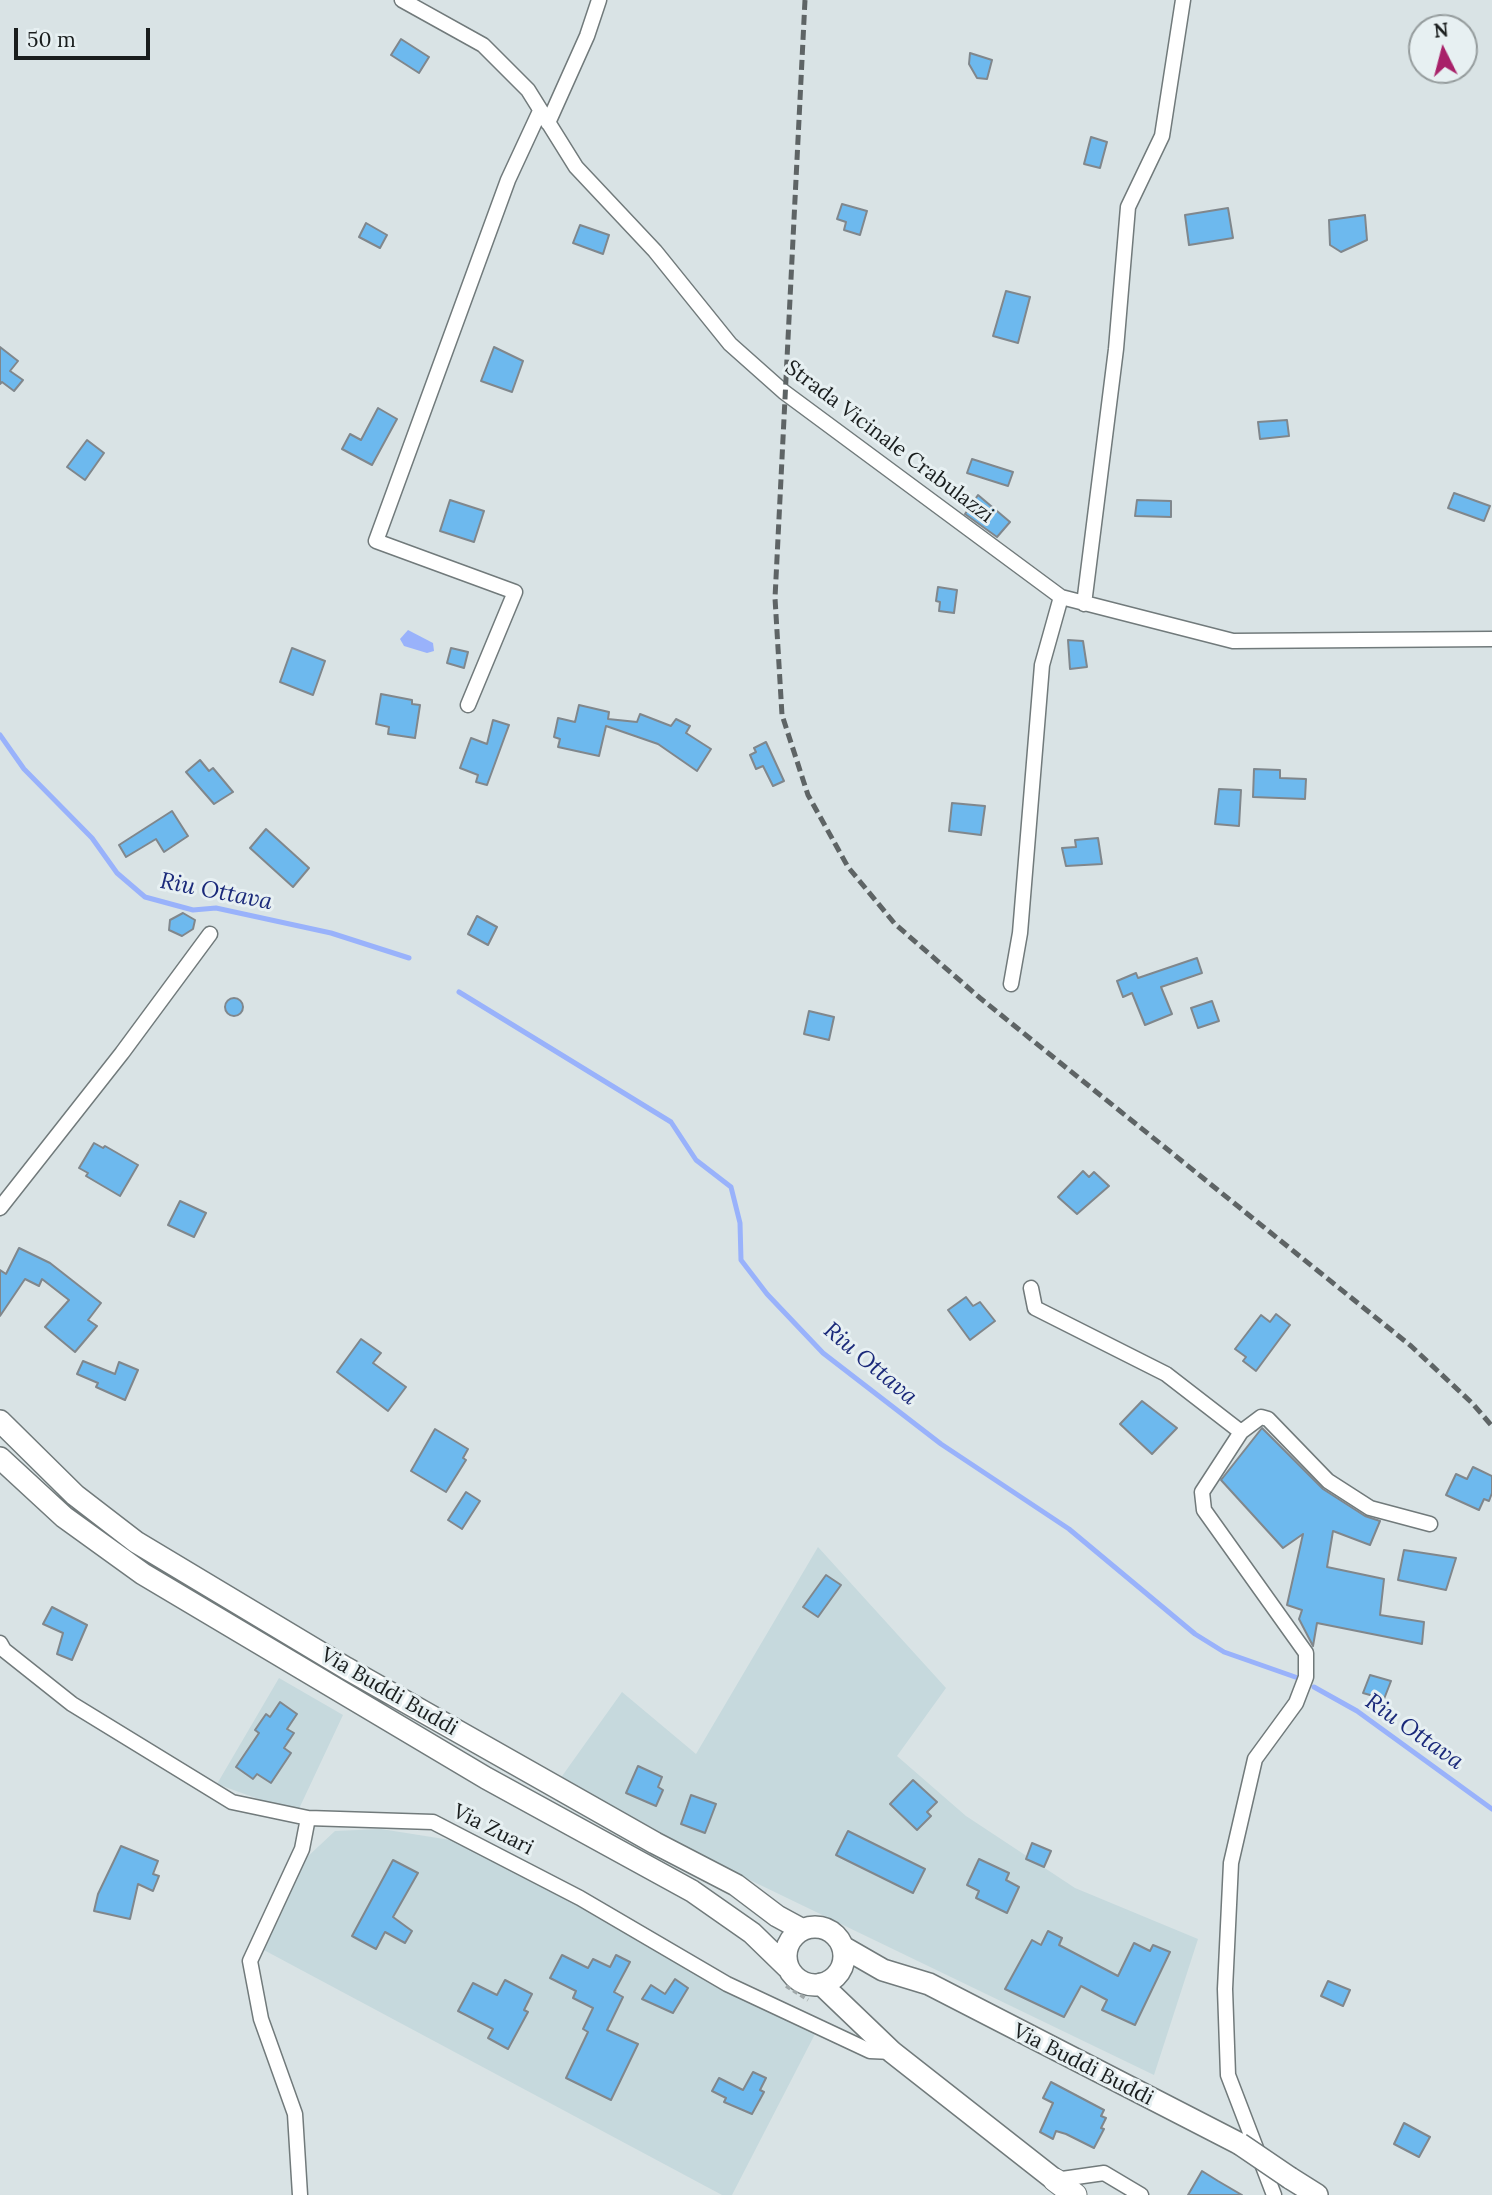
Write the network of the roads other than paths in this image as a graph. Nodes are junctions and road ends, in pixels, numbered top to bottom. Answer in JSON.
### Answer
{"nodes":[{"id":1,"x":402,"y":0,"type":"edge"},
{"id":2,"x":599,"y":0,"type":"edge"},
{"id":3,"x":1183,"y":0,"type":"edge"},
{"id":4,"x":544,"y":117,"type":"junction"},
{"id":5,"x":1061,"y":597,"type":"junction"},
{"id":6,"x":1084,"y":604,"type":"junction"},
{"id":7,"x":1492,"y":639,"type":"edge"},
{"id":8,"x":468,"y":705,"type":"dead end"},
{"id":9,"x":210,"y":934,"type":"dead end"},
{"id":10,"x":1011,"y":984,"type":"dead end"},
{"id":11,"x":0,"y":1208,"type":"edge"},
{"id":12,"x":1031,"y":1287,"type":"dead end"},
{"id":13,"x":0,"y":1421,"type":"edge"},
{"id":14,"x":1241,"y":1432,"type":"junction"},
{"id":15,"x":0,"y":1458,"type":"edge"},
{"id":16,"x":1430,"y":1524,"type":"dead end"},
{"id":17,"x":0,"y":1643,"type":"edge"},
{"id":18,"x":308,"y":1818,"type":"junction"},
{"id":19,"x":801,"y":1929,"type":"junction"},
{"id":20,"x":843,"y":1947,"type":"junction"},
{"id":21,"x":787,"y":1967,"type":"junction"},
{"id":22,"x":821,"y":1984,"type":"junction"},
{"id":23,"x":891,"y":2052,"type":"junction"},
{"id":24,"x":1055,"y":2180,"type":"junction"},
{"id":25,"x":300,"y":2195,"type":"edge"},
{"id":26,"x":1075,"y":2195,"type":"edge"},
{"id":27,"x":1141,"y":2195,"type":"edge"},
{"id":28,"x":1274,"y":2195,"type":"edge"},
{"id":29,"x":1317,"y":2195,"type":"edge"}],
"edges":[{"from":1,"to":4,"type":"street","name":"Strada Vicinale Crabulazzi"},
{"from":2,"to":4,"type":"street"},
{"from":3,"to":6,"type":"street"},
{"from":4,"to":5,"type":"street","name":"Strada Vicinale Crabulazzi"},
{"from":4,"to":8,"type":"street"},
{"from":5,"to":6,"type":"street","name":"Strada Vicinale Crabulazzi"},
{"from":5,"to":10,"type":"street"},
{"from":6,"to":7,"type":"street","name":"Strada Vicinale Crabulazzi"},
{"from":9,"to":11,"type":"street"},
{"from":12,"to":14,"type":"street"},
{"from":13,"to":19,"type":"main road","name":"Via Buddi Buddi"},
{"from":14,"to":16,"type":"street"},
{"from":14,"to":28,"type":"street"},
{"from":15,"to":21,"type":"main road","name":"Via Buddi Buddi"},
{"from":17,"to":18,"type":"street","name":"Via Zuari"},
{"from":18,"to":23,"type":"street","name":"Via Zuari"},
{"from":18,"to":25,"type":"street"},
{"from":19,"to":20,"type":"main road"},
{"from":19,"to":21,"type":"main road"},
{"from":20,"to":22,"type":"main road"},
{"from":20,"to":29,"type":"main road","name":"Via Buddi Buddi","bridge":true},
{"from":21,"to":22,"type":"main road"},
{"from":22,"to":23,"type":"main road"},
{"from":23,"to":24,"type":"main road"},
{"from":24,"to":26,"type":"main road"},
{"from":24,"to":27,"type":"street"}]}
